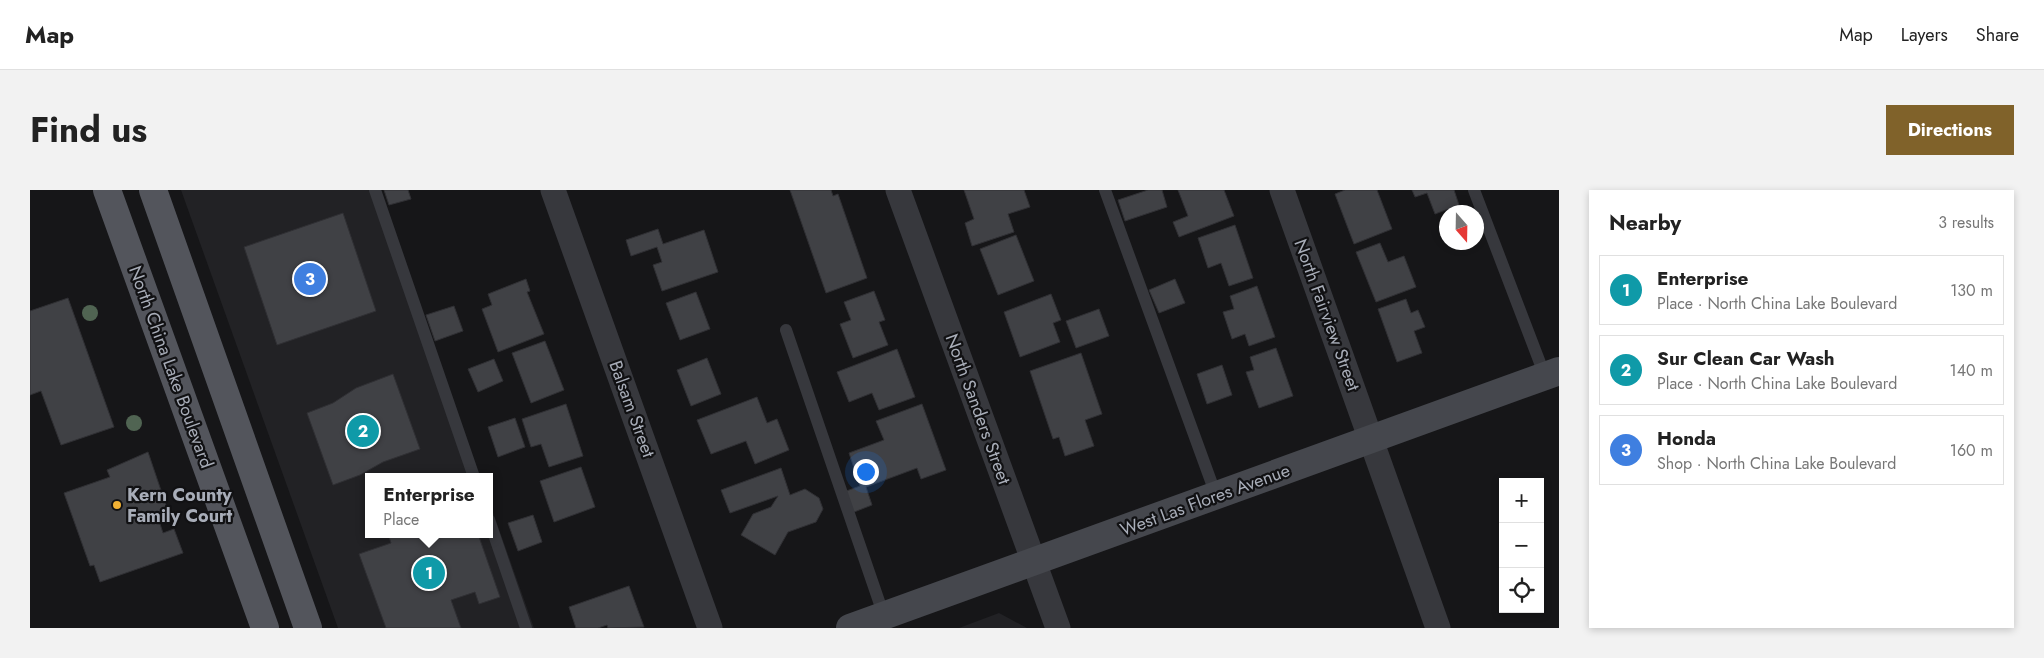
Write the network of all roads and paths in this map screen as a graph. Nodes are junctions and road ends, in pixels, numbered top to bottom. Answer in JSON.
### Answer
{"nodes":[{"id":1,"x":107,"y":190,"type":"edge"},
{"id":2,"x":153,"y":190,"type":"edge"},
{"id":3,"x":375,"y":190,"type":"edge"},
{"id":4,"x":554,"y":190,"type":"edge"},
{"id":5,"x":898,"y":190,"type":"edge"},
{"id":6,"x":1105,"y":190,"type":"edge"},
{"id":7,"x":1282,"y":190,"type":"edge"},
{"id":8,"x":1474,"y":190,"type":"edge"},
{"id":9,"x":786,"y":330,"type":"dead end"},
{"id":10,"x":1552,"y":374,"type":"edge"},
{"id":11,"x":1371,"y":440,"type":"junction"},
{"id":12,"x":473,"y":473,"type":"edge"},
{"id":13,"x":1216,"y":495,"type":"junction"},
{"id":14,"x":493,"y":532,"type":"edge"},
{"id":15,"x":1034,"y":562,"type":"junction"},
{"id":16,"x":884,"y":616,"type":"junction"},
{"id":17,"x":265,"y":628,"type":"edge"},
{"id":18,"x":308,"y":628,"type":"edge"},
{"id":19,"x":526,"y":628,"type":"edge"},
{"id":20,"x":710,"y":628,"type":"edge"},
{"id":21,"x":850,"y":628,"type":"edge"},
{"id":22,"x":1058,"y":628,"type":"edge"},
{"id":23,"x":1438,"y":628,"type":"edge"}],
"edges":[{"from":1,"to":17,"type":"main road","name":"North China Lake Boulevard"},
{"from":2,"to":18,"type":"main road"},
{"from":3,"to":12,"type":"lane"},
{"from":4,"to":20,"type":"street","name":"Balsam Street"},
{"from":5,"to":15,"type":"street","name":"North Sanders Street"},
{"from":6,"to":13,"type":"lane"},
{"from":7,"to":11,"type":"street","name":"North Fairview Street"},
{"from":8,"to":10,"type":"lane"},
{"from":9,"to":16,"type":"lane"},
{"from":10,"to":11,"type":"main road","name":"West Las Flores Avenue"},
{"from":11,"to":13,"type":"main road","name":"West Las Flores Avenue"},
{"from":11,"to":23,"type":"street","name":"North Fairview Street"},
{"from":13,"to":15,"type":"main road","name":"West Las Flores Avenue"},
{"from":14,"to":19,"type":"lane"},
{"from":15,"to":16,"type":"main road","name":"West Las Flores Avenue"},
{"from":15,"to":22,"type":"street","name":"North Sanders Street"},
{"from":16,"to":21,"type":"main road","name":"West Las Flores Avenue"}]}
